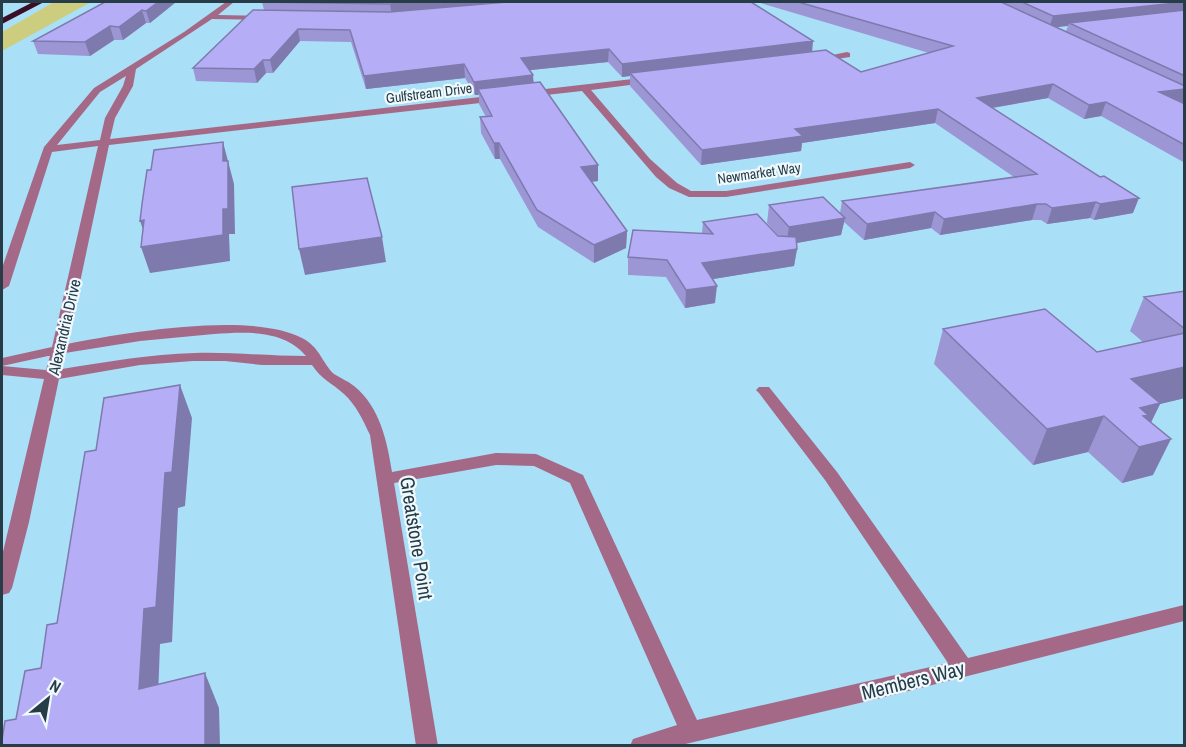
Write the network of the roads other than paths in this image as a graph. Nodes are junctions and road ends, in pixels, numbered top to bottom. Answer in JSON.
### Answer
{"nodes":[{"id":1,"x":39,"y":2,"type":"edge"},
{"id":2,"x":230,"y":2,"type":"edge"},
{"id":3,"x":212,"y":17,"type":"junction"},
{"id":4,"x":273,"y":18,"type":"edge"},
{"id":5,"x":2,"y":21,"type":"edge"},
{"id":6,"x":847,"y":55,"type":"dead end"},
{"id":7,"x":802,"y":60,"type":"edge"},
{"id":8,"x":132,"y":70,"type":"junction"},
{"id":9,"x":665,"y":78,"type":"edge"},
{"id":10,"x":585,"y":88,"type":"junction"},
{"id":11,"x":516,"y":96,"type":"edge"},
{"id":12,"x":505,"y":97,"type":"edge"},
{"id":13,"x":104,"y":143,"type":"junction"},
{"id":14,"x":48,"y":149,"type":"junction"},
{"id":15,"x":910,"y":165,"type":"dead end"},
{"id":16,"x":2,"y":286,"type":"edge"},
{"id":17,"x":59,"y":347,"type":"junction"},
{"id":18,"x":318,"y":360,"type":"junction"},
{"id":19,"x":2,"y":362,"type":"edge"},
{"id":20,"x":2,"y":371,"type":"edge"},
{"id":21,"x":54,"y":375,"type":"junction"},
{"id":22,"x":764,"y":390,"type":"dead end"},
{"id":23,"x":385,"y":479,"type":"junction"},
{"id":24,"x":2,"y":588,"type":"edge"},
{"id":25,"x":1185,"y":613,"type":"edge"},
{"id":26,"x":963,"y":668,"type":"junction"},
{"id":27,"x":691,"y":731,"type":"junction"},
{"id":28,"x":427,"y":746,"type":"edge"},
{"id":29,"x":641,"y":746,"type":"edge"}],
"edges":[{"from":1,"to":5,"type":"highway"},
{"from":2,"to":3,"type":"street"},
{"from":3,"to":4,"type":"street"},
{"from":3,"to":8,"type":"street"},
{"from":6,"to":7,"type":"street"},
{"from":8,"to":13,"type":"street","name":"Alexandria Drive"},
{"from":8,"to":14,"type":"street"},
{"from":9,"to":10,"type":"street"},
{"from":10,"to":11,"type":"street"},
{"from":10,"to":15,"type":"street","name":"Newmarket Way"},
{"from":12,"to":13,"type":"street","name":"Gulfstream Drive"},
{"from":13,"to":14,"type":"street","name":"Gulfstream Drive"},
{"from":13,"to":17,"type":"street","name":"Alexandria Drive"},
{"from":14,"to":16,"type":"street"},
{"from":17,"to":18,"type":"street","name":"Greatstone Point"},
{"from":17,"to":19,"type":"street","name":"Greatstone Point"},
{"from":17,"to":21,"type":"street","name":"Alexandria Drive"},
{"from":18,"to":21,"type":"street"},
{"from":18,"to":23,"type":"street","name":"Greatstone Point"},
{"from":20,"to":21,"type":"street"},
{"from":21,"to":24,"type":"street","name":"Alexandria Drive"},
{"from":22,"to":26,"type":"street"},
{"from":23,"to":27,"type":"street"},
{"from":23,"to":28,"type":"street","name":"Greatstone Point"},
{"from":25,"to":26,"type":"street","name":"Members Way"},
{"from":26,"to":27,"type":"street","name":"Members Way"},
{"from":27,"to":29,"type":"street","name":"Members Way"}]}
